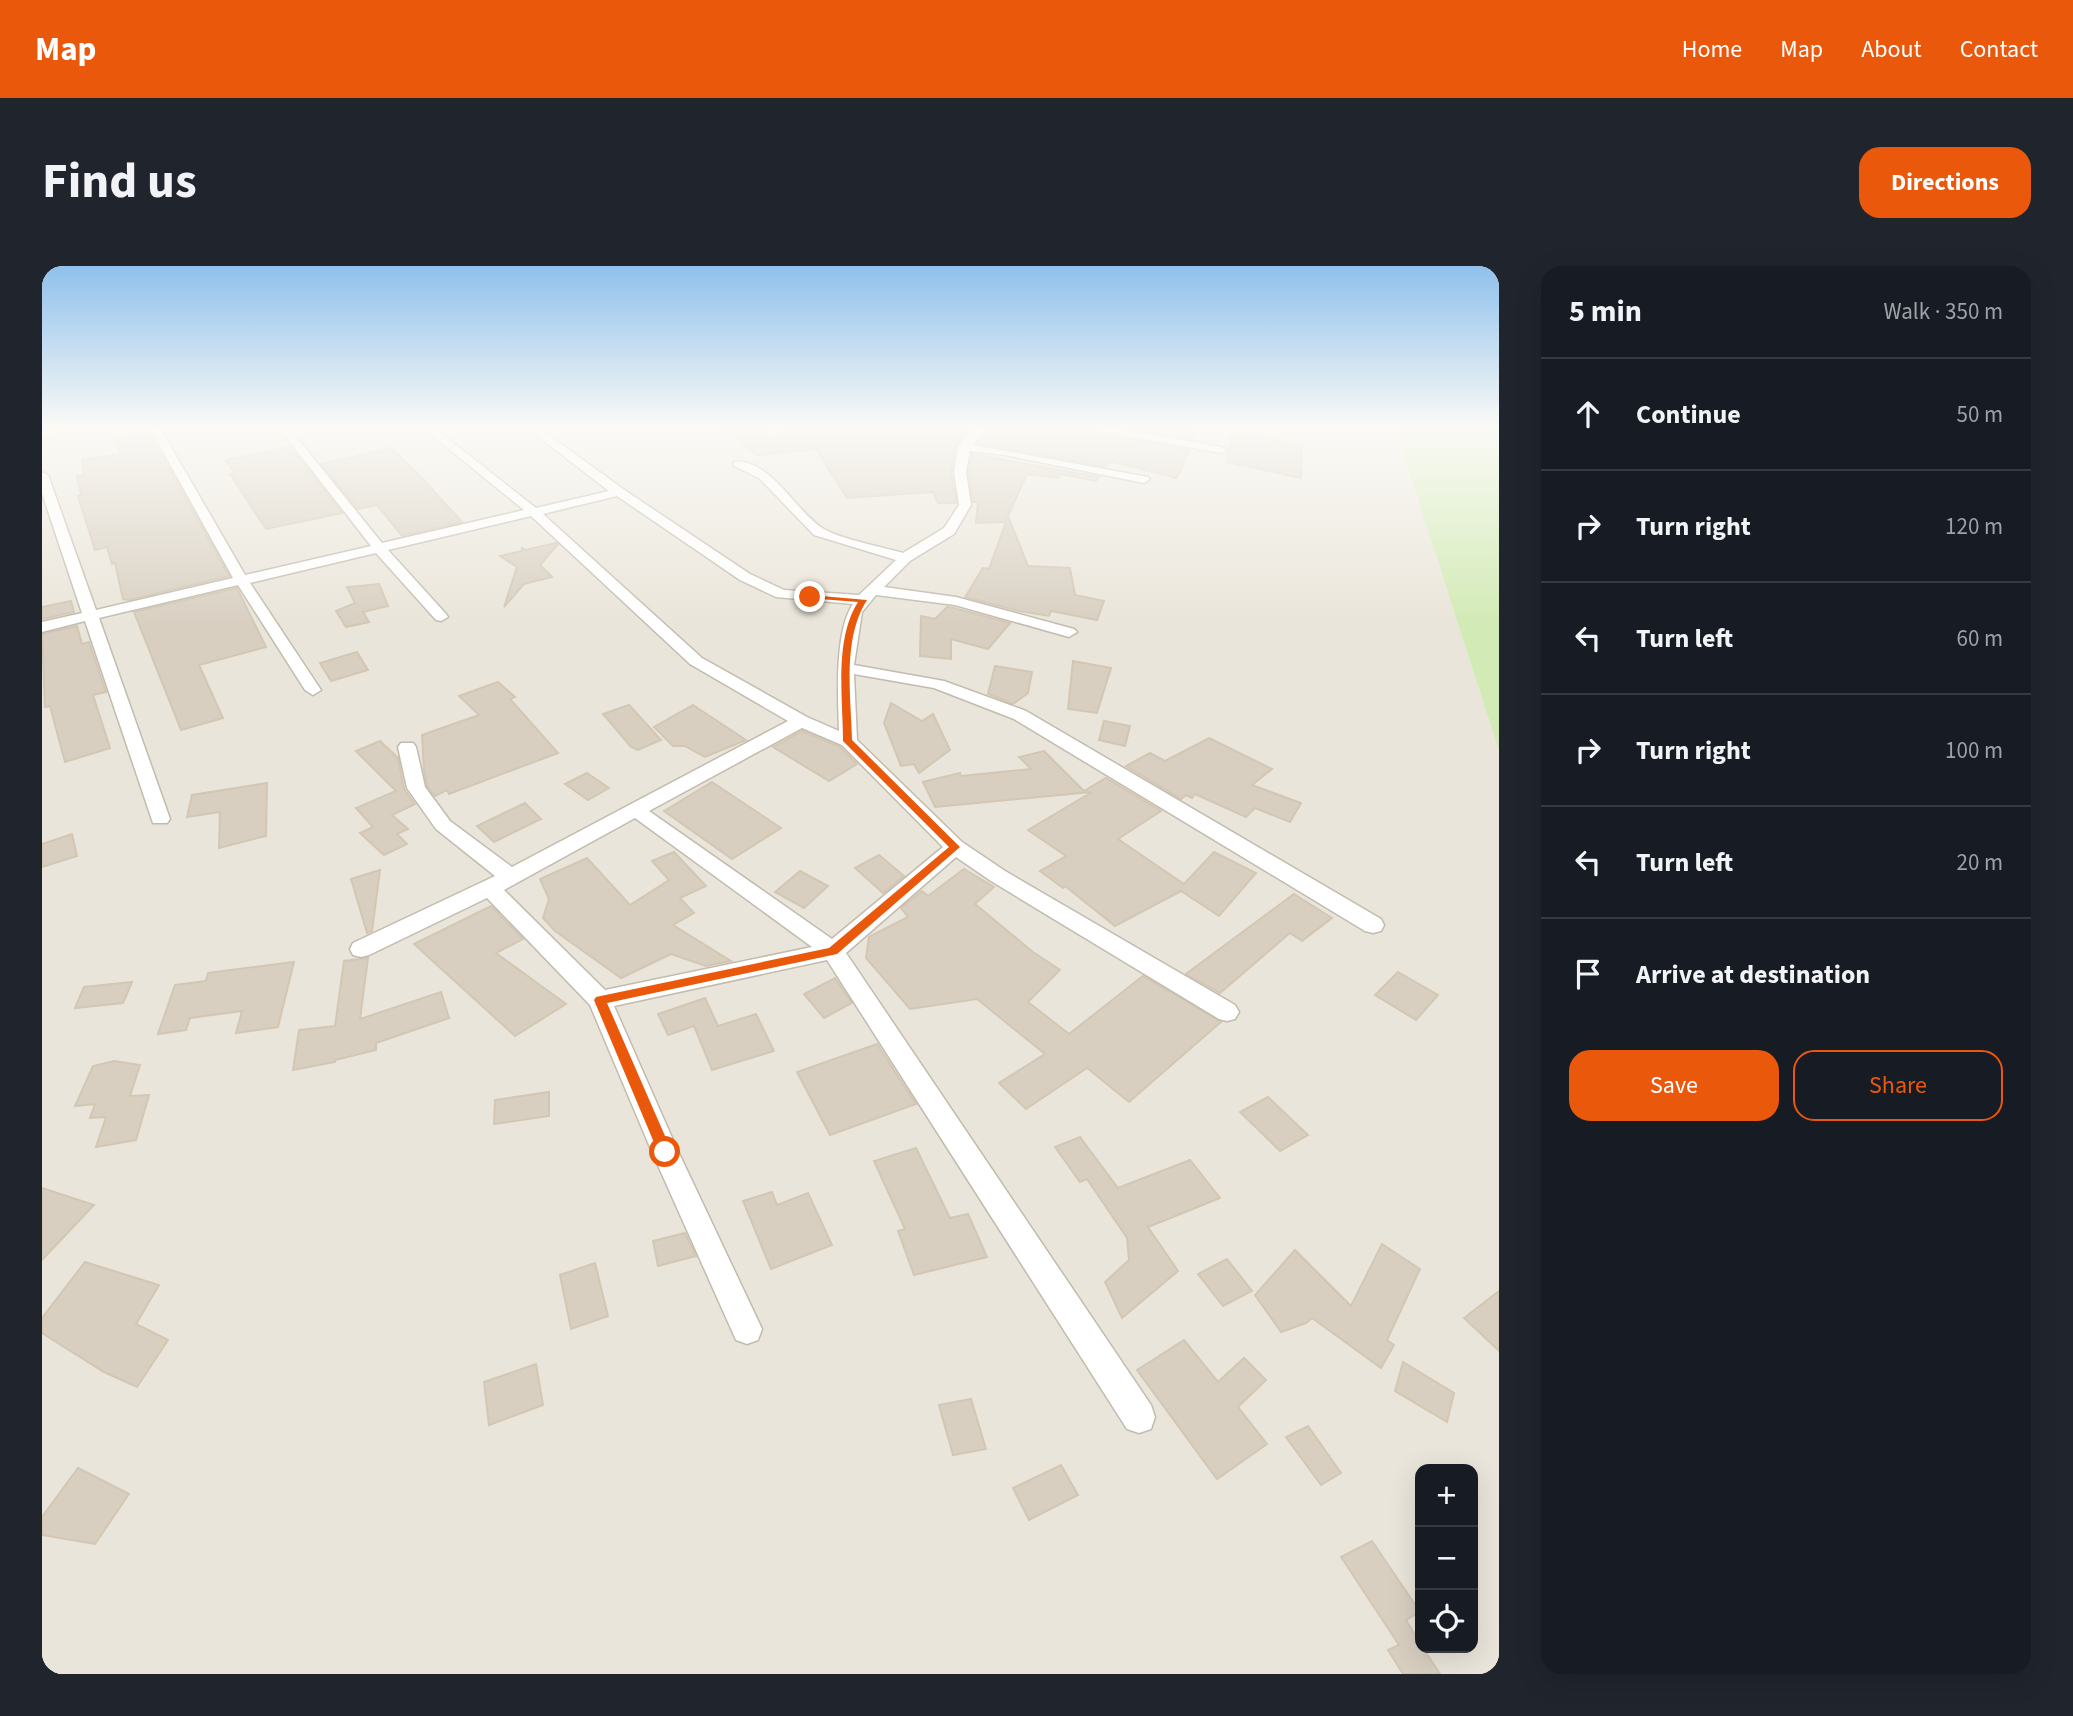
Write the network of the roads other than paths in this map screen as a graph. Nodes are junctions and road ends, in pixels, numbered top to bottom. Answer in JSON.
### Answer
{"nodes":[{"id":1,"x":49,"y":494,"type":"edge"},
{"id":2,"x":193,"y":494,"type":"edge"},
{"id":3,"x":336,"y":494,"type":"edge"},
{"id":4,"x":511,"y":494,"type":"edge"},
{"id":5,"x":612,"y":494,"type":"edge"},
{"id":6,"x":622,"y":494,"type":"edge"},
{"id":7,"x":781,"y":494,"type":"edge"},
{"id":8,"x":963,"y":494,"type":"edge"},
{"id":9,"x":534,"y":512,"type":"junction"},
{"id":10,"x":379,"y":548,"type":"junction"},
{"id":11,"x":905,"y":558,"type":"junction"},
{"id":12,"x":242,"y":580,"type":"junction"},
{"id":13,"x":868,"y":595,"type":"junction"},
{"id":14,"x":92,"y":616,"type":"junction"},
{"id":15,"x":441,"y":617,"type":"dead end"},
{"id":16,"x":42,"y":627,"type":"edge"},
{"id":17,"x":1069,"y":632,"type":"dead end"},
{"id":18,"x":846,"y":668,"type":"junction"},
{"id":19,"x":313,"y":690,"type":"dead end"},
{"id":20,"x":801,"y":721,"type":"junction"},
{"id":21,"x":848,"y":741,"type":"junction"},
{"id":22,"x":407,"y":747,"type":"dead end"},
{"id":23,"x":637,"y":811,"type":"junction"},
{"id":24,"x":160,"y":819,"type":"dead end"},
{"id":25,"x":956,"y":847,"type":"junction"},
{"id":26,"x":509,"y":876,"type":"junction"},
{"id":27,"x":490,"y":888,"type":"junction"},
{"id":28,"x":1373,"y":925,"type":"dead end"},
{"id":29,"x":361,"y":949,"type":"dead end"},
{"id":30,"x":833,"y":951,"type":"junction"},
{"id":31,"x":600,"y":1000,"type":"junction"},
{"id":32,"x":1227,"y":1012,"type":"dead end"},
{"id":33,"x":747,"y":1329,"type":"dead end"},
{"id":34,"x":1139,"y":1417,"type":"dead end"}],
"edges":[{"from":1,"to":14,"type":"street"},
{"from":2,"to":12,"type":"street"},
{"from":3,"to":10,"type":"street"},
{"from":4,"to":9,"type":"street"},
{"from":5,"to":9,"type":"street"},
{"from":6,"to":13,"type":"street"},
{"from":7,"to":11,"type":"street"},
{"from":8,"to":11,"type":"street"},
{"from":9,"to":10,"type":"street"},
{"from":9,"to":20,"type":"street"},
{"from":10,"to":12,"type":"street"},
{"from":10,"to":15,"type":"street"},
{"from":11,"to":13,"type":"street"},
{"from":12,"to":14,"type":"street"},
{"from":12,"to":19,"type":"street"},
{"from":13,"to":17,"type":"street"},
{"from":13,"to":18,"type":"street"},
{"from":14,"to":16,"type":"street"},
{"from":14,"to":24,"type":"street"},
{"from":18,"to":21,"type":"street"},
{"from":18,"to":28,"type":"street"},
{"from":20,"to":21,"type":"street"},
{"from":20,"to":23,"type":"street"},
{"from":21,"to":25,"type":"street"},
{"from":22,"to":26,"type":"street"},
{"from":23,"to":26,"type":"street"},
{"from":23,"to":30,"type":"street"},
{"from":25,"to":30,"type":"street"},
{"from":25,"to":32,"type":"street"},
{"from":26,"to":27,"type":"street"},
{"from":27,"to":29,"type":"street"},
{"from":27,"to":31,"type":"street"},
{"from":30,"to":31,"type":"street"},
{"from":30,"to":34,"type":"street"},
{"from":31,"to":33,"type":"street"}]}
